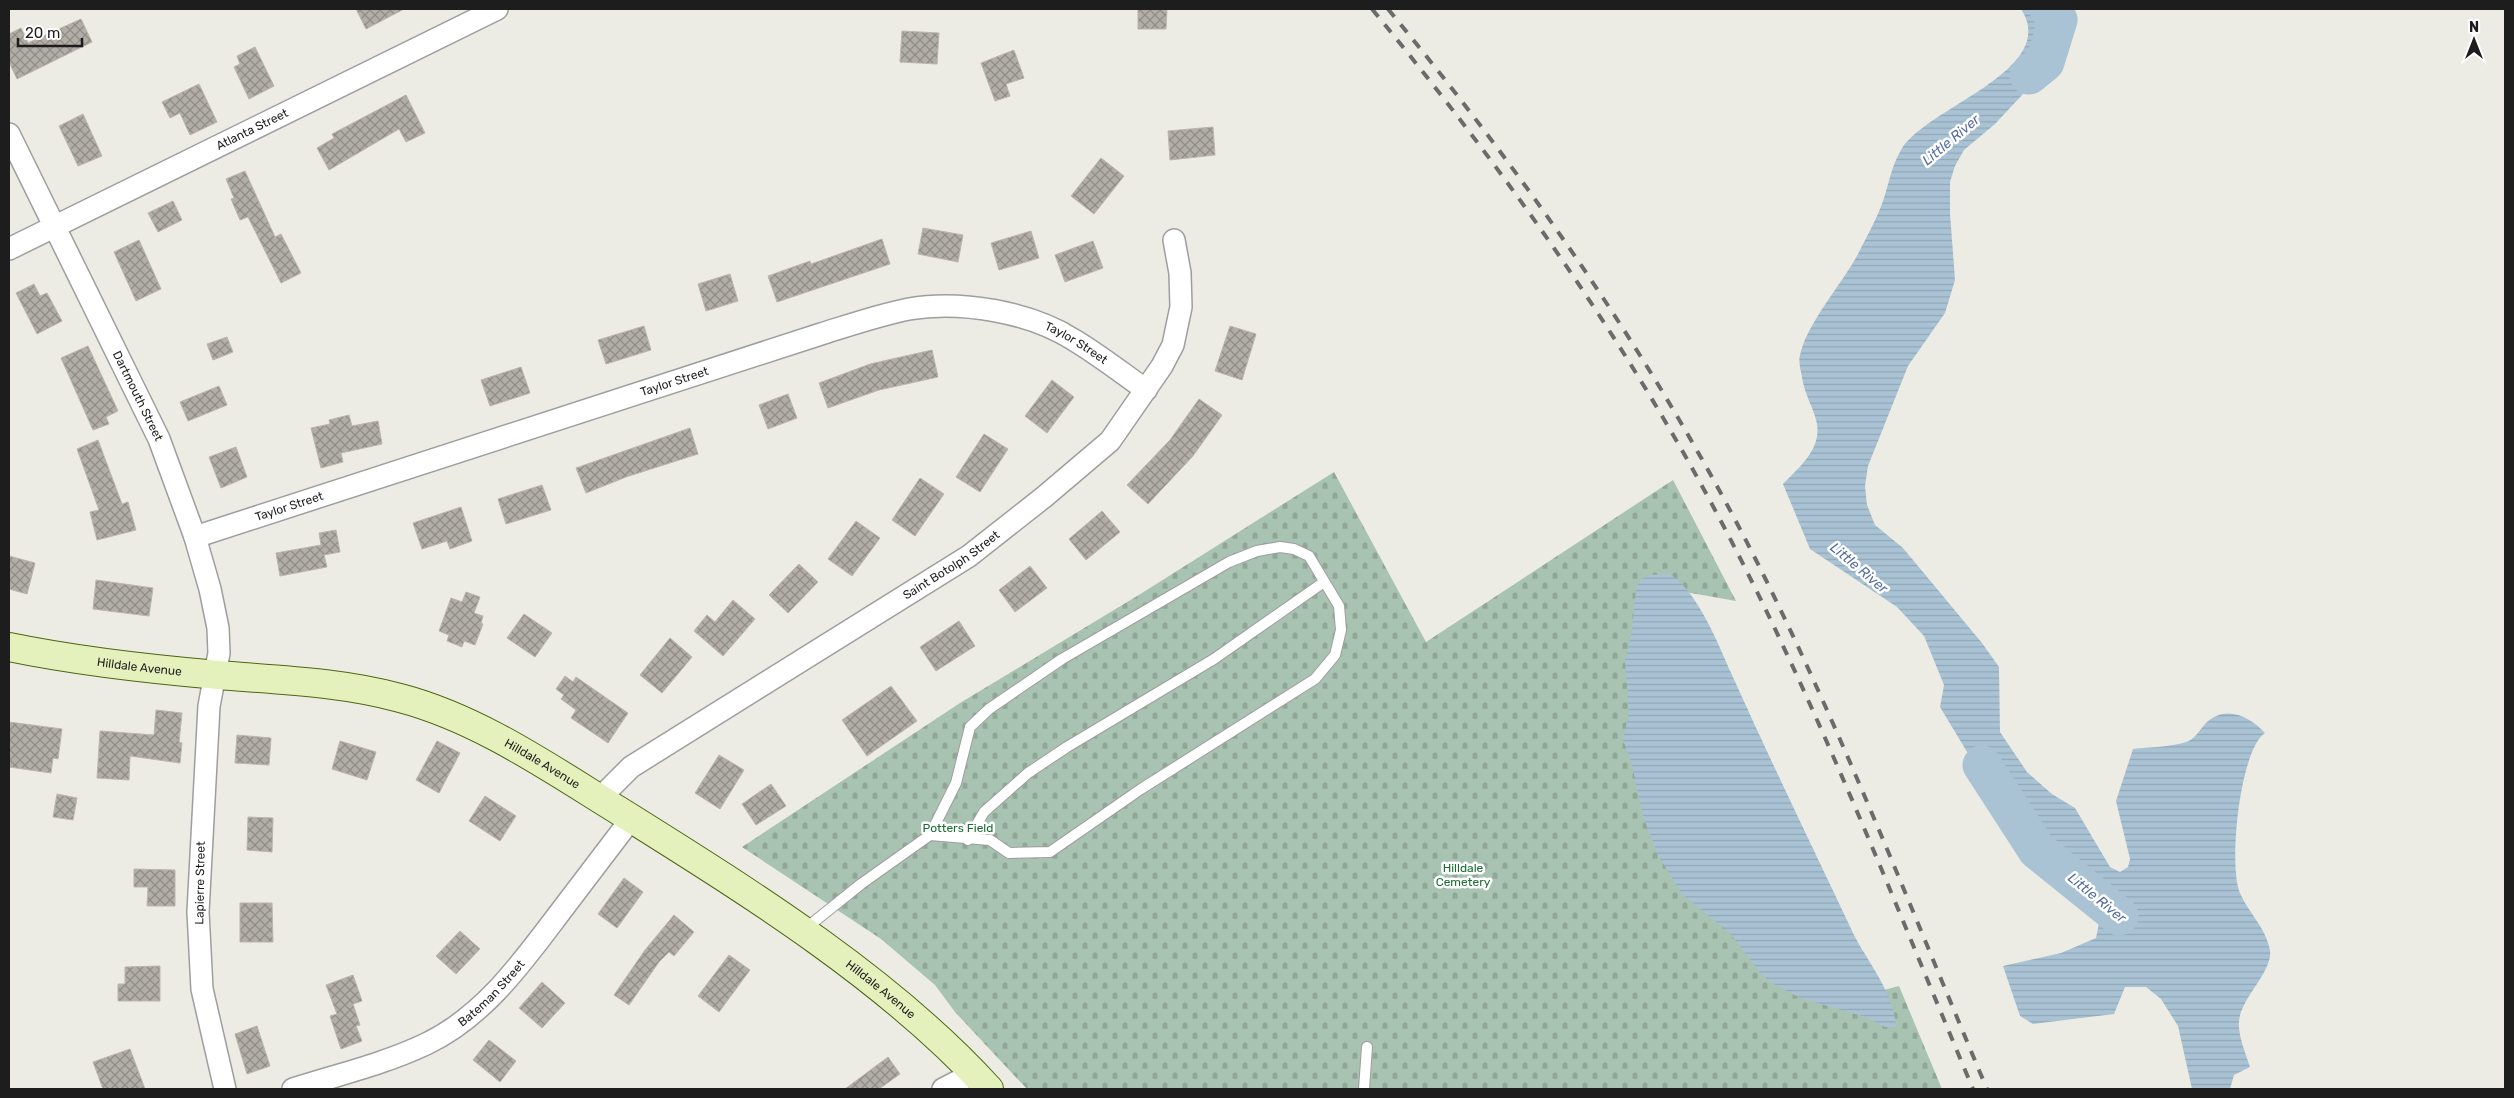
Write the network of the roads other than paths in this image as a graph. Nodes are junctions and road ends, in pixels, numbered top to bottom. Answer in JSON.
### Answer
{"nodes":[{"id":1,"x":497,"y":9,"type":"edge"},
{"id":2,"x":9,"y":134,"type":"edge"},
{"id":3,"x":54,"y":227,"type":"junction"},
{"id":4,"x":1174,"y":240,"type":"dead end"},
{"id":5,"x":9,"y":249,"type":"edge"},
{"id":6,"x":1146,"y":390,"type":"junction"},
{"id":7,"x":195,"y":537,"type":"junction"},
{"id":8,"x":1324,"y":582,"type":"junction"},
{"id":9,"x":9,"y":646,"type":"edge"},
{"id":10,"x":215,"y":674,"type":"junction"},
{"id":11,"x":599,"y":799,"type":"junction"},
{"id":12,"x":631,"y":818,"type":"junction"},
{"id":13,"x":930,"y":835,"type":"junction"},
{"id":14,"x":968,"y":840,"type":"junction"},
{"id":15,"x":802,"y":932,"type":"junction"},
{"id":16,"x":1367,"y":1047,"type":"dead end"},
{"id":17,"x":981,"y":1081,"type":"edge"},
{"id":18,"x":225,"y":1089,"type":"edge"},
{"id":19,"x":293,"y":1089,"type":"edge"},
{"id":20,"x":943,"y":1089,"type":"edge"},
{"id":21,"x":1364,"y":1089,"type":"edge"}],
"edges":[{"from":1,"to":3,"type":"street","name":"Atlanta Street"},
{"from":2,"to":3,"type":"street","name":"Dartmouth Street"},
{"from":3,"to":5,"type":"street","name":"Atlanta Street"},
{"from":3,"to":7,"type":"street","name":"Dartmouth Street"},
{"from":4,"to":6,"type":"street","name":"Saint Botolph Street"},
{"from":6,"to":7,"type":"street","name":"Taylor Street"},
{"from":6,"to":11,"type":"street","name":"Saint Botolph Street"},
{"from":7,"to":10,"type":"street","name":"Dartmouth Street"},
{"from":8,"to":13,"type":"lane"},
{"from":8,"to":14,"type":"lane"},
{"from":8,"to":14,"type":"lane"},
{"from":9,"to":10,"type":"main road","name":"Hilldale Avenue"},
{"from":10,"to":11,"type":"main road","name":"Hilldale Avenue"},
{"from":10,"to":18,"type":"street","name":"Lapierre Street"},
{"from":11,"to":12,"type":"main road","name":"Hilldale Avenue"},
{"from":12,"to":15,"type":"main road","name":"Hilldale Avenue"},
{"from":12,"to":19,"type":"street","name":"Bateman Street"},
{"from":13,"to":14,"type":"lane"},
{"from":13,"to":15,"type":"lane"},
{"from":15,"to":17,"type":"main road","name":"Hilldale Avenue"},
{"from":16,"to":21,"type":"lane"},
{"from":17,"to":20,"type":"street"}]}
